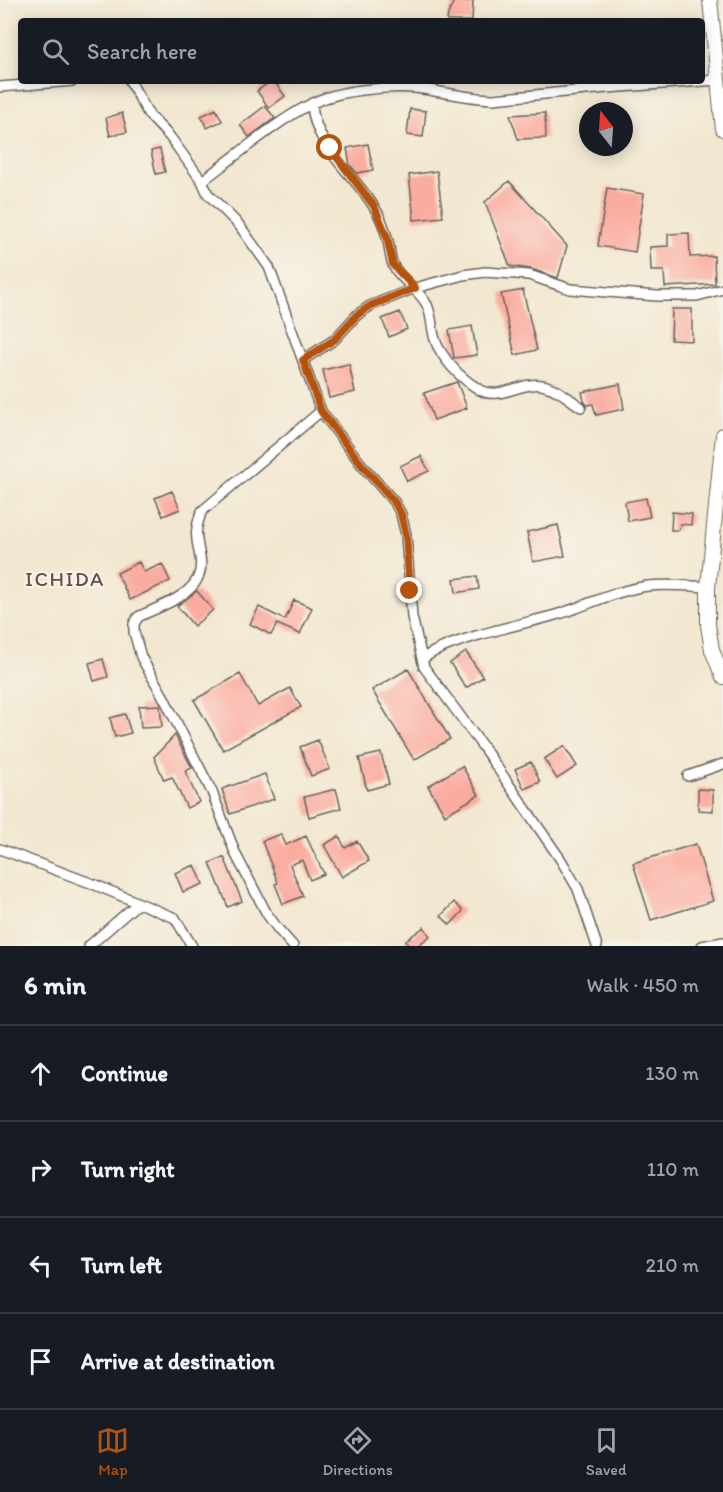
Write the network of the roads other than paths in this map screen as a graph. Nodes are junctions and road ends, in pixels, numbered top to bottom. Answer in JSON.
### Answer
{"nodes":[{"id":1,"x":710,"y":0,"type":"edge"},
{"id":2,"x":717,"y":80,"type":"junction"},
{"id":3,"x":705,"y":81,"type":"edge"},
{"id":4,"x":36,"y":84,"type":"edge"},
{"id":5,"x":132,"y":84,"type":"edge"},
{"id":6,"x":662,"y":84,"type":"edge"},
{"id":7,"x":0,"y":87,"type":"edge"},
{"id":8,"x":312,"y":103,"type":"junction"},
{"id":9,"x":723,"y":129,"type":"edge"},
{"id":10,"x":202,"y":181,"type":"junction"},
{"id":11,"x":415,"y":288,"type":"junction"},
{"id":12,"x":723,"y":289,"type":"edge"},
{"id":13,"x":303,"y":360,"type":"junction"},
{"id":14,"x":581,"y":407,"type":"dead end"},
{"id":15,"x":321,"y":411,"type":"junction"},
{"id":16,"x":723,"y":435,"type":"edge"},
{"id":17,"x":708,"y":587,"type":"junction"},
{"id":18,"x":423,"y":659,"type":"junction"},
{"id":19,"x":723,"y":677,"type":"edge"},
{"id":20,"x":723,"y":764,"type":"edge"},
{"id":21,"x":688,"y":776,"type":"dead end"},
{"id":22,"x":0,"y":849,"type":"edge"},
{"id":23,"x":137,"y":904,"type":"junction"},
{"id":24,"x":723,"y":942,"type":"edge"},
{"id":25,"x":89,"y":946,"type":"edge"},
{"id":26,"x":192,"y":946,"type":"edge"},
{"id":27,"x":293,"y":946,"type":"edge"},
{"id":28,"x":597,"y":946,"type":"edge"},
{"id":29,"x":702,"y":946,"type":"edge"}],
"edges":[{"from":1,"to":2,"type":"main road"},
{"from":2,"to":3,"type":"street"},
{"from":2,"to":9,"type":"main road"},
{"from":4,"to":7,"type":"street"},
{"from":5,"to":10,"type":"street"},
{"from":6,"to":8,"type":"street"},
{"from":8,"to":10,"type":"street"},
{"from":8,"to":11,"type":"street"},
{"from":10,"to":13,"type":"street"},
{"from":11,"to":12,"type":"street"},
{"from":11,"to":13,"type":"street"},
{"from":11,"to":14,"type":"street"},
{"from":13,"to":15,"type":"street"},
{"from":15,"to":18,"type":"street"},
{"from":15,"to":27,"type":"street"},
{"from":16,"to":17,"type":"main road"},
{"from":17,"to":18,"type":"street"},
{"from":17,"to":19,"type":"main road"},
{"from":18,"to":28,"type":"street"},
{"from":20,"to":21,"type":"street"},
{"from":22,"to":23,"type":"street"},
{"from":23,"to":25,"type":"street"},
{"from":23,"to":26,"type":"street"},
{"from":24,"to":29,"type":"street"}]}
